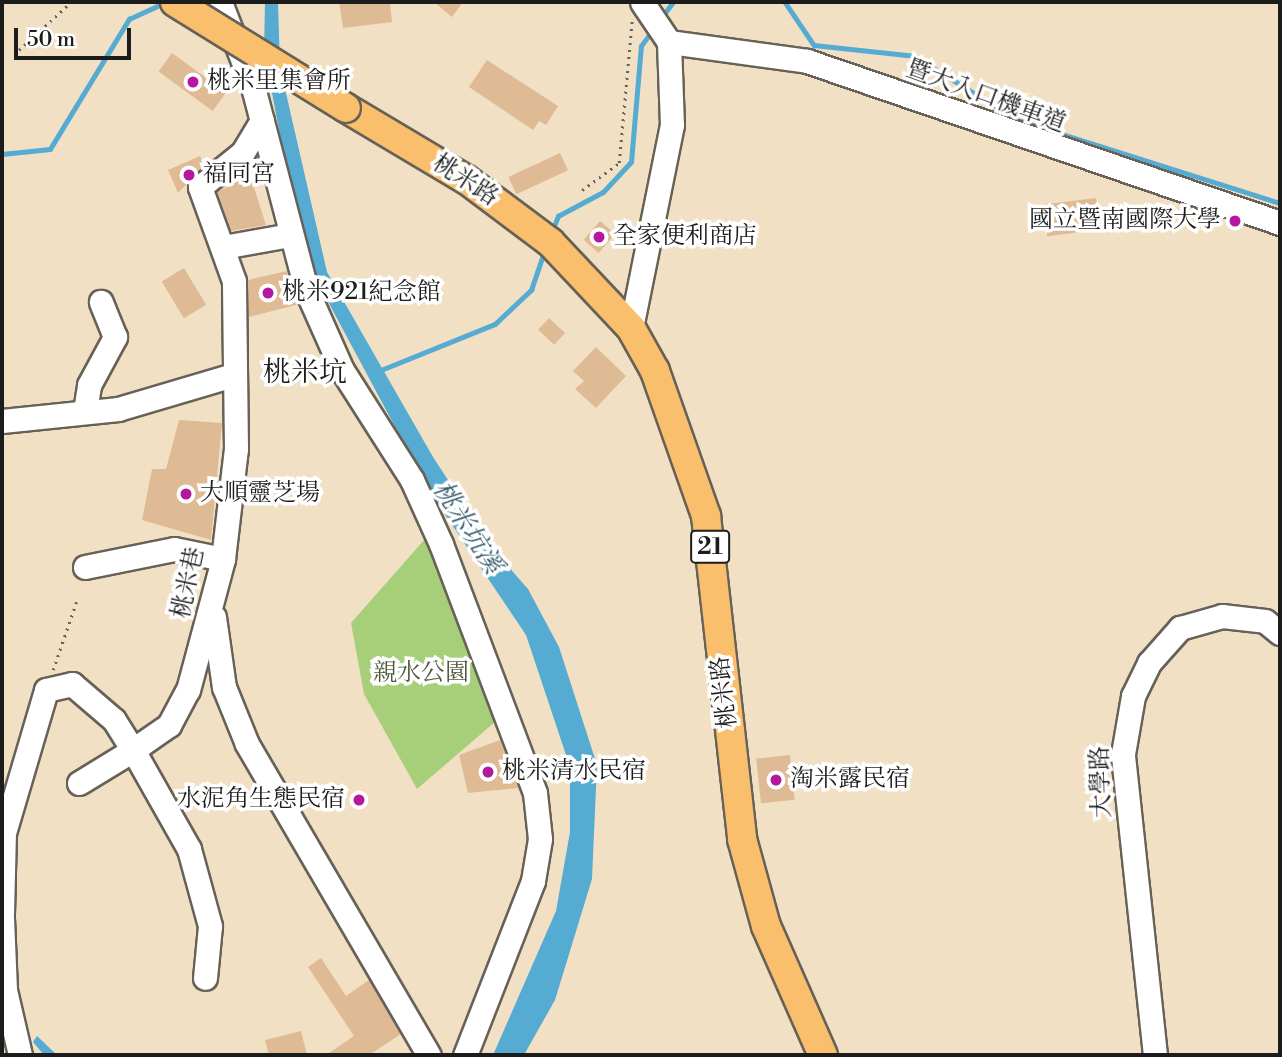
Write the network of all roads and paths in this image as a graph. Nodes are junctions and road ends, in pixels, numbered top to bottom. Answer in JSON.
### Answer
{"nodes":[{"id":1,"x":71,"y":2,"type":"edge"},
{"id":2,"x":175,"y":2,"type":"edge"},
{"id":3,"x":223,"y":7,"type":"edge"},
{"id":4,"x":638,"y":7,"type":"edge"},
{"id":5,"x":669,"y":42,"type":"junction"},
{"id":6,"x":19,"y":50,"type":"dead end"},
{"id":7,"x":262,"y":120,"type":"junction"},
{"id":8,"x":582,"y":190,"type":"dead end"},
{"id":9,"x":1280,"y":223,"type":"edge"},
{"id":10,"x":290,"y":234,"type":"junction"},
{"id":11,"x":223,"y":247,"type":"junction"},
{"id":12,"x":101,"y":302,"type":"dead end"},
{"id":13,"x":632,"y":328,"type":"junction"},
{"id":14,"x":233,"y":375,"type":"junction"},
{"id":15,"x":85,"y":411,"type":"junction"},
{"id":16,"x":2,"y":421,"type":"edge"},
{"id":17,"x":223,"y":559,"type":"junction"},
{"id":18,"x":85,"y":566,"type":"dead end"},
{"id":19,"x":77,"y":600,"type":"dead end"},
{"id":20,"x":212,"y":607,"type":"junction"},
{"id":21,"x":1280,"y":633,"type":"edge"},
{"id":22,"x":46,"y":690,"type":"junction"},
{"id":23,"x":133,"y":750,"type":"junction"},
{"id":24,"x":79,"y":783,"type":"dead end"},
{"id":25,"x":3,"y":833,"type":"edge"},
{"id":26,"x":2,"y":915,"type":"edge"},
{"id":27,"x":205,"y":978,"type":"dead end"},
{"id":28,"x":4,"y":992,"type":"edge"},
{"id":29,"x":20,"y":1055,"type":"edge"},
{"id":30,"x":429,"y":1055,"type":"edge"},
{"id":31,"x":465,"y":1055,"type":"edge"},
{"id":32,"x":823,"y":1055,"type":"edge"},
{"id":33,"x":1155,"y":1055,"type":"edge"}],
"edges":[{"from":1,"to":6,"type":"path"},
{"from":2,"to":13,"type":"main road","name":"桃米路","number":"21","bridge":true},
{"from":3,"to":7,"type":"street"},
{"from":4,"to":5,"type":"street"},
{"from":4,"to":8,"type":"path"},
{"from":5,"to":9,"type":"street","name":"暨大入口機車道"},
{"from":5,"to":13,"type":"street"},
{"from":7,"to":10,"type":"street"},
{"from":7,"to":11,"type":"street","name":"桃米巷"},
{"from":10,"to":11,"type":"street"},
{"from":10,"to":31,"type":"street"},
{"from":11,"to":14,"type":"street","name":"桃米巷"},
{"from":12,"to":15,"type":"street"},
{"from":13,"to":32,"type":"main road","name":"桃米路","number":"21"},
{"from":14,"to":15,"type":"street"},
{"from":14,"to":17,"type":"street","name":"桃米巷"},
{"from":15,"to":16,"type":"street"},
{"from":17,"to":18,"type":"street"},
{"from":17,"to":20,"type":"street","name":"桃米巷"},
{"from":19,"to":22,"type":"path"},
{"from":20,"to":23,"type":"street","name":"桃米巷"},
{"from":20,"to":30,"type":"street"},
{"from":21,"to":33,"type":"street","name":"大學路"},
{"from":22,"to":23,"type":"street"},
{"from":22,"to":25,"type":"street"},
{"from":23,"to":24,"type":"street","name":"桃米巷"},
{"from":23,"to":27,"type":"street"},
{"from":25,"to":26,"type":"street"},
{"from":26,"to":28,"type":"street"},
{"from":28,"to":29,"type":"street"}]}
